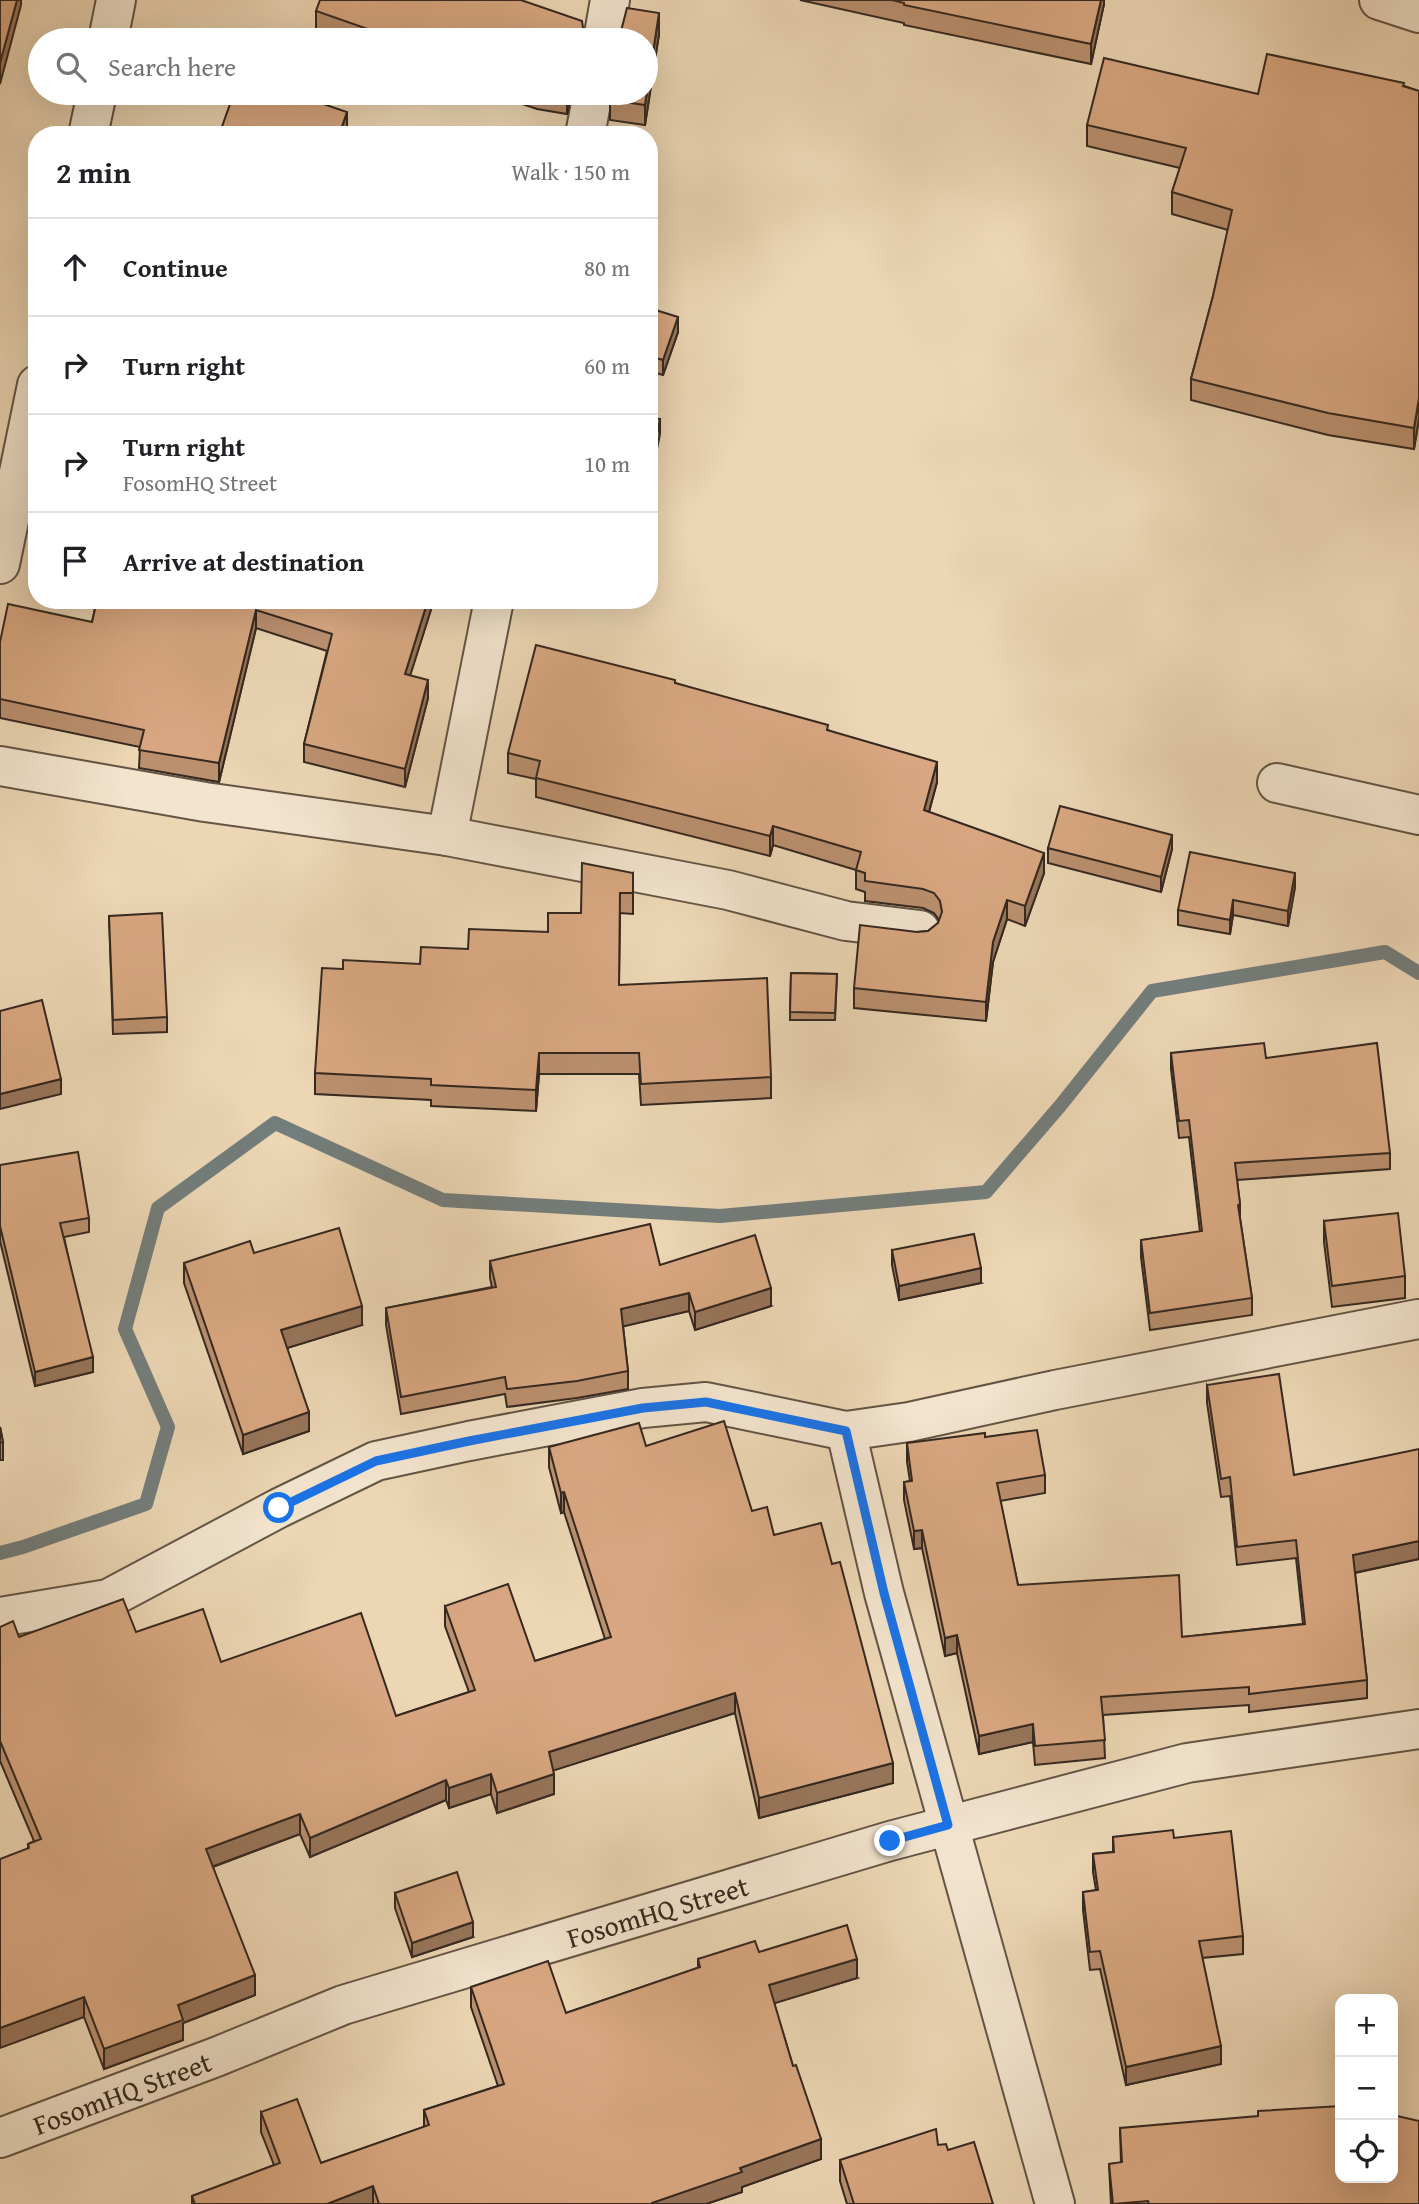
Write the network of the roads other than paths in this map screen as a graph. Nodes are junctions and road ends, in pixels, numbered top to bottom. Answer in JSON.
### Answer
{"nodes":[{"id":1,"x":116,"y":0,"type":"edge"},
{"id":2,"x":610,"y":0,"type":"edge"},
{"id":3,"x":1379,"y":0,"type":"edge"},
{"id":4,"x":1419,"y":13,"type":"edge"},
{"id":5,"x":110,"y":28,"type":"edge"},
{"id":6,"x":605,"y":28,"type":"edge"},
{"id":7,"x":94,"y":105,"type":"edge"},
{"id":8,"x":591,"y":105,"type":"edge"},
{"id":9,"x":90,"y":126,"type":"edge"},
{"id":10,"x":587,"y":126,"type":"edge"},
{"id":11,"x":28,"y":429,"type":"edge"},
{"id":12,"x":0,"y":564,"type":"edge"},
{"id":13,"x":492,"y":609,"type":"edge"},
{"id":14,"x":0,"y":766,"type":"edge"},
{"id":15,"x":1278,"y":783,"type":"dead end"},
{"id":16,"x":1419,"y":815,"type":"edge"},
{"id":17,"x":447,"y":836,"type":"junction"},
{"id":18,"x":920,"y":930,"type":"edge"},
{"id":19,"x":1418,"y":1319,"type":"edge"},
{"id":20,"x":846,"y":1431,"type":"junction"},
{"id":21,"x":0,"y":1617,"type":"edge"},
{"id":22,"x":1419,"y":1729,"type":"edge"},
{"id":23,"x":948,"y":1825,"type":"junction"},
{"id":24,"x":0,"y":2138,"type":"edge"},
{"id":25,"x":1055,"y":2204,"type":"edge"}],
"edges":[{"from":1,"to":5,"type":"street"},
{"from":2,"to":6,"type":"street"},
{"from":3,"to":4,"type":"street"},
{"from":7,"to":9,"type":"street"},
{"from":8,"to":10,"type":"street"},
{"from":11,"to":12,"type":"street"},
{"from":13,"to":17,"type":"street"},
{"from":14,"to":17,"type":"street"},
{"from":15,"to":16,"type":"street"},
{"from":17,"to":18,"type":"street"},
{"from":19,"to":20,"type":"street"},
{"from":20,"to":21,"type":"street"},
{"from":20,"to":23,"type":"street"},
{"from":22,"to":23,"type":"street","name":"FosomHQ Street"},
{"from":23,"to":24,"type":"street","name":"FosomHQ Street"},
{"from":23,"to":25,"type":"street"}]}
